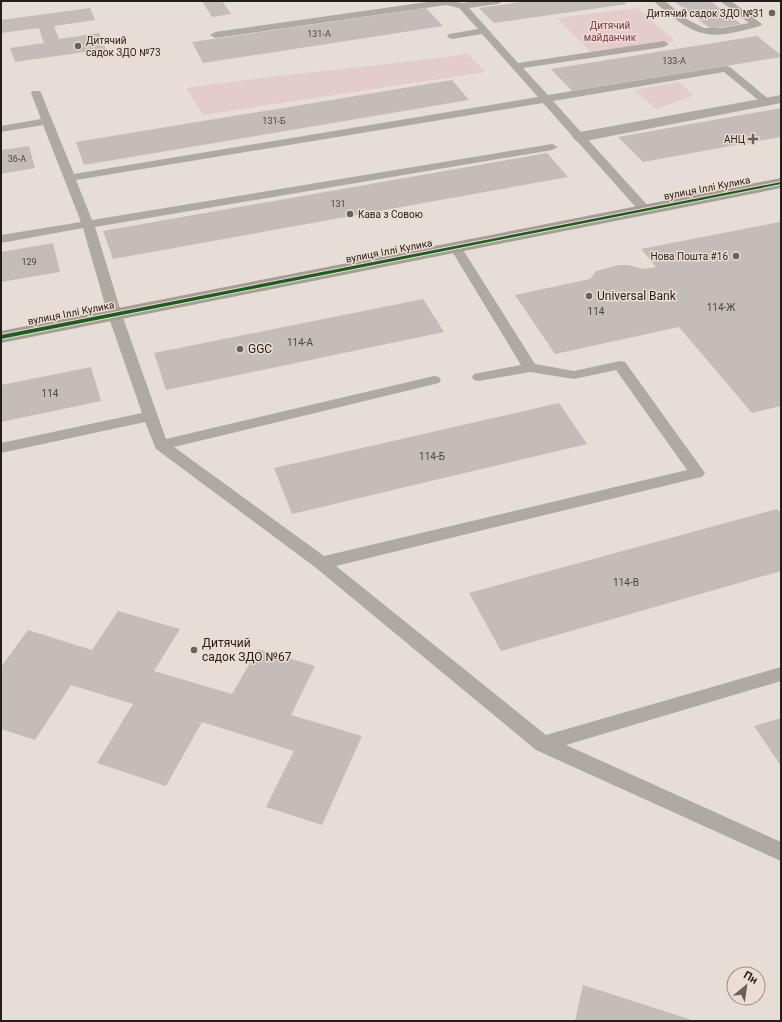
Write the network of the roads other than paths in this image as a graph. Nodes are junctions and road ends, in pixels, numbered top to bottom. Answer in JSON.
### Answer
{"nodes":[{"id":1,"x":498,"y":1,"type":"edge"},
{"id":2,"x":659,"y":1,"type":"edge"},
{"id":3,"x":725,"y":1,"type":"edge"},
{"id":4,"x":462,"y":6,"type":"junction"},
{"id":5,"x":484,"y":31,"type":"junction"},
{"id":6,"x":215,"y":35,"type":"dead end"},
{"id":7,"x":452,"y":36,"type":"dead end"},
{"id":8,"x":664,"y":44,"type":"dead end"},
{"id":9,"x":516,"y":66,"type":"junction"},
{"id":10,"x":36,"y":93,"type":"dead end"},
{"id":11,"x":781,"y":99,"type":"edge"},
{"id":12,"x":546,"y":100,"type":"junction"},
{"id":13,"x":766,"y":101,"type":"junction"},
{"id":14,"x":48,"y":121,"type":"junction"},
{"id":15,"x":1,"y":129,"type":"edge"},
{"id":16,"x":580,"y":137,"type":"junction"},
{"id":17,"x":552,"y":147,"type":"dead end"},
{"id":18,"x":70,"y":178,"type":"junction"},
{"id":19,"x":781,"y":183,"type":"edge"},
{"id":20,"x":645,"y":210,"type":"junction"},
{"id":21,"x":88,"y":224,"type":"junction"},
{"id":22,"x":1,"y":239,"type":"edge"},
{"id":23,"x":456,"y":248,"type":"junction"},
{"id":24,"x":115,"y":315,"type":"junction"},
{"id":25,"x":1,"y":337,"type":"edge"},
{"id":26,"x":530,"y":368,"type":"junction"},
{"id":27,"x":479,"y":378,"type":"dead end"},
{"id":28,"x":434,"y":380,"type":"dead end"},
{"id":29,"x":151,"y":416,"type":"junction"},
{"id":30,"x":161,"y":445,"type":"junction"},
{"id":31,"x":1,"y":448,"type":"edge"},
{"id":32,"x":321,"y":563,"type":"junction"},
{"id":33,"x":781,"y":674,"type":"edge"},
{"id":34,"x":543,"y":744,"type":"junction"},
{"id":35,"x":781,"y":852,"type":"edge"}],
"edges":[{"from":1,"to":4,"type":"lane"},
{"from":2,"to":3,"type":"lane"},
{"from":4,"to":5,"type":"lane"},
{"from":4,"to":6,"type":"lane"},
{"from":5,"to":7,"type":"lane"},
{"from":5,"to":9,"type":"lane"},
{"from":8,"to":9,"type":"lane"},
{"from":9,"to":12,"type":"lane"},
{"from":10,"to":14,"type":"lane"},
{"from":11,"to":13,"type":"street"},
{"from":12,"to":13,"type":"lane"},
{"from":12,"to":16,"type":"lane"},
{"from":12,"to":18,"type":"lane"},
{"from":13,"to":16,"type":"street"},
{"from":14,"to":15,"type":"lane"},
{"from":14,"to":18,"type":"lane"},
{"from":16,"to":20,"type":"lane"},
{"from":17,"to":21,"type":"lane"},
{"from":18,"to":21,"type":"lane"},
{"from":19,"to":20,"type":"street","name":"вулиця Іллі Кулика"},
{"from":20,"to":23,"type":"street","name":"вулиця Іллі Кулика"},
{"from":21,"to":22,"type":"lane"},
{"from":21,"to":24,"type":"lane"},
{"from":23,"to":24,"type":"street","name":"вулиця Іллі Кулика"},
{"from":23,"to":26,"type":"lane"},
{"from":24,"to":25,"type":"street","name":"вулиця Іллі Кулика"},
{"from":24,"to":29,"type":"lane"},
{"from":26,"to":27,"type":"lane"},
{"from":26,"to":32,"type":"lane"},
{"from":28,"to":30,"type":"lane"},
{"from":29,"to":30,"type":"lane"},
{"from":29,"to":31,"type":"lane"},
{"from":30,"to":32,"type":"lane"},
{"from":32,"to":34,"type":"lane"},
{"from":33,"to":34,"type":"lane"},
{"from":34,"to":35,"type":"lane"}]}
